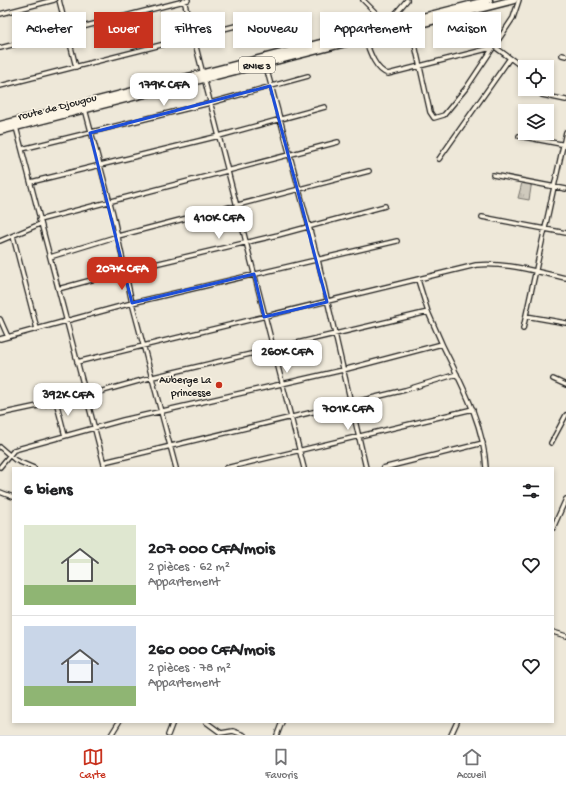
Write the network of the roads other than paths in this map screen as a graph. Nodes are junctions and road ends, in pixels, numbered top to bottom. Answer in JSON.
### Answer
{"nodes":[{"id":1,"x":54,"y":0,"type":"edge"},
{"id":2,"x":59,"y":0,"type":"edge"},
{"id":3,"x":186,"y":0,"type":"edge"},
{"id":4,"x":364,"y":0,"type":"edge"},
{"id":5,"x":407,"y":0,"type":"edge"},
{"id":6,"x":489,"y":0,"type":"edge"},
{"id":7,"x":514,"y":0,"type":"edge"},
{"id":8,"x":519,"y":0,"type":"edge"},
{"id":9,"x":62,"y":12,"type":"edge"},
{"id":10,"x":189,"y":12,"type":"edge"},
{"id":11,"x":374,"y":12,"type":"edge"},
{"id":12,"x":397,"y":12,"type":"edge"},
{"id":13,"x":0,"y":14,"type":"edge"},
{"id":14,"x":431,"y":19,"type":"junction"},
{"id":15,"x":425,"y":20,"type":"edge"},
{"id":16,"x":425,"y":21,"type":"edge"},
{"id":17,"x":86,"y":27,"type":"edge"},
{"id":18,"x":501,"y":36,"type":"edge"},
{"id":19,"x":320,"y":44,"type":"edge"},
{"id":20,"x":12,"y":45,"type":"edge"},
{"id":21,"x":161,"y":45,"type":"edge"},
{"id":22,"x":0,"y":48,"type":"edge"},
{"id":23,"x":71,"y":48,"type":"edge"},
{"id":24,"x":197,"y":48,"type":"edge"},
{"id":25,"x":326,"y":48,"type":"edge"},
{"id":26,"x":369,"y":48,"type":"edge"},
{"id":27,"x":415,"y":48,"type":"edge"},
{"id":28,"x":490,"y":48,"type":"edge"},
{"id":29,"x":493,"y":48,"type":"edge"},
{"id":30,"x":495,"y":48,"type":"edge"},
{"id":31,"x":510,"y":58,"type":"junction"},
{"id":32,"x":265,"y":62,"type":"junction"},
{"id":33,"x":518,"y":64,"type":"edge"},
{"id":34,"x":419,"y":65,"type":"junction"},
{"id":35,"x":76,"y":66,"type":"junction"},
{"id":36,"x":204,"y":76,"type":"junction"},
{"id":37,"x":308,"y":76,"type":"dead end"},
{"id":38,"x":0,"y":86,"type":"edge"},
{"id":39,"x":270,"y":86,"type":"junction"},
{"id":40,"x":547,"y":96,"type":"edge"},
{"id":41,"x":566,"y":100,"type":"edge"},
{"id":42,"x":210,"y":103,"type":"junction"},
{"id":43,"x":84,"y":107,"type":"junction"},
{"id":44,"x":325,"y":107,"type":"dead end"},
{"id":45,"x":280,"y":120,"type":"junction"},
{"id":46,"x":0,"y":125,"type":"edge"},
{"id":47,"x":16,"y":127,"type":"junction"},
{"id":48,"x":0,"y":131,"type":"edge"},
{"id":49,"x":566,"y":132,"type":"edge"},
{"id":50,"x":90,"y":134,"type":"junction"},
{"id":51,"x":219,"y":136,"type":"junction"},
{"id":52,"x":539,"y":140,"type":"edge"},
{"id":53,"x":338,"y":142,"type":"dead end"},
{"id":54,"x":565,"y":145,"type":"edge"},
{"id":55,"x":22,"y":149,"type":"junction"},
{"id":56,"x":289,"y":154,"type":"junction"},
{"id":57,"x":439,"y":159,"type":"dead end"},
{"id":58,"x":99,"y":166,"type":"junction"},
{"id":59,"x":228,"y":170,"type":"junction"},
{"id":60,"x":370,"y":171,"type":"dead end"},
{"id":61,"x":493,"y":175,"type":"dead end"},
{"id":62,"x":32,"y":182,"type":"junction"},
{"id":63,"x":554,"y":188,"type":"junction"},
{"id":64,"x":566,"y":189,"type":"edge"},
{"id":65,"x":298,"y":190,"type":"junction"},
{"id":66,"x":110,"y":203,"type":"junction"},
{"id":67,"x":385,"y":206,"type":"dead end"},
{"id":68,"x":236,"y":207,"type":"junction"},
{"id":69,"x":482,"y":217,"type":"dead end"},
{"id":70,"x":40,"y":222,"type":"junction"},
{"id":71,"x":309,"y":227,"type":"junction"},
{"id":72,"x":546,"y":229,"type":"junction"},
{"id":73,"x":566,"y":233,"type":"edge"},
{"id":74,"x":13,"y":236,"type":"junction"},
{"id":75,"x":118,"y":236,"type":"junction"},
{"id":76,"x":0,"y":241,"type":"edge"},
{"id":77,"x":246,"y":241,"type":"junction"},
{"id":78,"x":397,"y":241,"type":"dead end"},
{"id":79,"x":50,"y":257,"type":"junction"},
{"id":80,"x":318,"y":260,"type":"junction"},
{"id":81,"x":125,"y":271,"type":"junction"},
{"id":82,"x":536,"y":272,"type":"junction"},
{"id":83,"x":254,"y":274,"type":"junction"},
{"id":84,"x":566,"y":278,"type":"edge"},
{"id":85,"x":418,"y":280,"type":"junction"},
{"id":86,"x":58,"y":289,"type":"junction"},
{"id":87,"x":327,"y":302,"type":"junction"},
{"id":88,"x":132,"y":303,"type":"junction"},
{"id":89,"x":428,"y":312,"type":"junction"},
{"id":90,"x":526,"y":316,"type":"junction"},
{"id":91,"x":264,"y":317,"type":"junction"},
{"id":92,"x":0,"y":319,"type":"edge"},
{"id":93,"x":66,"y":320,"type":"junction"},
{"id":94,"x":566,"y":323,"type":"edge"},
{"id":95,"x":523,"y":328,"type":"dead end"},
{"id":96,"x":37,"y":329,"type":"junction"},
{"id":97,"x":335,"y":334,"type":"junction"},
{"id":98,"x":8,"y":338,"type":"junction"},
{"id":99,"x":0,"y":339,"type":"edge"},
{"id":100,"x":442,"y":344,"type":"junction"},
{"id":101,"x":144,"y":346,"type":"junction"},
{"id":102,"x":274,"y":350,"type":"junction"},
{"id":103,"x":77,"y":362,"type":"junction"},
{"id":104,"x":343,"y":370,"type":"junction"},
{"id":105,"x":457,"y":374,"type":"junction"},
{"id":106,"x":153,"y":377,"type":"junction"},
{"id":107,"x":553,"y":379,"type":"dead end"},
{"id":108,"x":282,"y":383,"type":"junction"},
{"id":109,"x":566,"y":385,"type":"edge"},
{"id":110,"x":85,"y":396,"type":"junction"},
{"id":111,"x":56,"y":401,"type":"junction"},
{"id":112,"x":352,"y":403,"type":"junction"},
{"id":113,"x":473,"y":409,"type":"junction"},
{"id":114,"x":161,"y":413,"type":"junction"},
{"id":115,"x":0,"y":414,"type":"edge"},
{"id":116,"x":566,"y":415,"type":"edge"},
{"id":117,"x":291,"y":417,"type":"junction"},
{"id":118,"x":93,"y":428,"type":"junction"},
{"id":119,"x":65,"y":436,"type":"junction"},
{"id":120,"x":360,"y":436,"type":"junction"},
{"id":121,"x":483,"y":443,"type":"junction"},
{"id":122,"x":551,"y":443,"type":"dead end"},
{"id":123,"x":170,"y":446,"type":"junction"},
{"id":124,"x":0,"y":447,"type":"edge"},
{"id":125,"x":300,"y":450,"type":"junction"},
{"id":126,"x":9,"y":454,"type":"junction"},
{"id":127,"x":104,"y":462,"type":"junction"},
{"id":128,"x":0,"y":467,"type":"edge"},
{"id":129,"x":32,"y":467,"type":"edge"},
{"id":130,"x":105,"y":467,"type":"edge"},
{"id":131,"x":176,"y":467,"type":"edge"},
{"id":132,"x":230,"y":467,"type":"edge"},
{"id":133,"x":304,"y":467,"type":"edge"},
{"id":134,"x":366,"y":467,"type":"edge"},
{"id":135,"x":387,"y":467,"type":"edge"},
{"id":136,"x":486,"y":467,"type":"edge"},
{"id":137,"x":0,"y":492,"type":"edge"},
{"id":138,"x":12,"y":497,"type":"edge"},
{"id":139,"x":566,"y":499,"type":"edge"},
{"id":140,"x":554,"y":526,"type":"edge"},
{"id":141,"x":554,"y":632,"type":"edge"},
{"id":142,"x":566,"y":636,"type":"edge"},
{"id":143,"x":118,"y":723,"type":"edge"},
{"id":144,"x":173,"y":723,"type":"edge"},
{"id":145,"x":207,"y":723,"type":"edge"},
{"id":146,"x":282,"y":723,"type":"edge"},
{"id":147,"x":457,"y":723,"type":"edge"},
{"id":148,"x":111,"y":735,"type":"edge"},
{"id":149,"x":168,"y":735,"type":"edge"},
{"id":150,"x":244,"y":735,"type":"edge"},
{"id":151,"x":278,"y":735,"type":"edge"},
{"id":152,"x":451,"y":735,"type":"edge"}],
"edges":[{"from":1,"to":13,"type":"street"},
{"from":2,"to":9,"type":"street"},
{"from":3,"to":10,"type":"street"},
{"from":3,"to":17,"type":"street"},
{"from":4,"to":11,"type":"street"},
{"from":5,"to":12,"type":"street"},
{"from":6,"to":14,"type":"highway","name":"route de Djougou","number":"RNIE 3"},
{"from":7,"to":14,"type":"highway","name":"route de Djougou","number":"RNIE 3"},
{"from":8,"to":18,"type":"street"},
{"from":14,"to":15,"type":"highway","name":"route de Djougou","number":"RNIE 3"},
{"from":14,"to":16,"type":"highway","name":"route de Djougou","number":"RNIE 3"},
{"from":19,"to":36,"type":"highway","name":"route de Djougou","number":"RNIE 3"},
{"from":20,"to":22,"type":"street"},
{"from":21,"to":35,"type":"street"},
{"from":23,"to":35,"type":"street"},
{"from":24,"to":36,"type":"street"},
{"from":25,"to":32,"type":"highway","name":"route de Djougou","number":"RNIE 3"},
{"from":26,"to":34,"type":"street"},
{"from":27,"to":34,"type":"street"},
{"from":28,"to":34,"type":"street"},
{"from":29,"to":34,"type":"street"},
{"from":30,"to":31,"type":"street"},
{"from":31,"to":33,"type":"street"},
{"from":31,"to":57,"type":"street"},
{"from":32,"to":36,"type":"highway","name":"route de Djougou","number":"RNIE 3"},
{"from":32,"to":39,"type":"street"},
{"from":35,"to":38,"type":"street"},
{"from":36,"to":42,"type":"street"},
{"from":36,"to":43,"type":"highway","name":"route de Djougou","number":"RNIE 3"},
{"from":37,"to":39,"type":"street"},
{"from":39,"to":42,"type":"street"},
{"from":39,"to":45,"type":"street"},
{"from":40,"to":41,"type":"street"},
{"from":42,"to":50,"type":"street"},
{"from":42,"to":51,"type":"street"},
{"from":43,"to":46,"type":"highway","name":"route de Djougou","number":"RNIE 3"},
{"from":43,"to":47,"type":"highway","name":"route de Djougou","number":"RNIE 3"},
{"from":43,"to":50,"type":"street"},
{"from":44,"to":45,"type":"street"},
{"from":45,"to":51,"type":"street"},
{"from":45,"to":56,"type":"street"},
{"from":47,"to":48,"type":"highway","name":"route de Djougou","number":"RNIE 3"},
{"from":47,"to":55,"type":"street"},
{"from":49,"to":54,"type":"street"},
{"from":50,"to":55,"type":"street"},
{"from":50,"to":58,"type":"street"},
{"from":51,"to":58,"type":"street"},
{"from":51,"to":59,"type":"street"},
{"from":52,"to":54,"type":"street"},
{"from":53,"to":56,"type":"street"},
{"from":54,"to":63,"type":"street"},
{"from":55,"to":62,"type":"street"},
{"from":56,"to":59,"type":"street"},
{"from":56,"to":65,"type":"street"},
{"from":58,"to":62,"type":"street"},
{"from":58,"to":66,"type":"street"},
{"from":59,"to":66,"type":"street"},
{"from":59,"to":68,"type":"street"},
{"from":60,"to":65,"type":"street"},
{"from":61,"to":63,"type":"street"},
{"from":62,"to":70,"type":"street"},
{"from":63,"to":64,"type":"street"},
{"from":63,"to":72,"type":"street"},
{"from":65,"to":68,"type":"street"},
{"from":65,"to":71,"type":"street"},
{"from":66,"to":70,"type":"street"},
{"from":66,"to":75,"type":"street"},
{"from":67,"to":71,"type":"street"},
{"from":68,"to":75,"type":"street"},
{"from":68,"to":77,"type":"street"},
{"from":69,"to":72,"type":"street"},
{"from":70,"to":74,"type":"street"},
{"from":70,"to":79,"type":"street"},
{"from":71,"to":77,"type":"street"},
{"from":71,"to":80,"type":"street"},
{"from":72,"to":73,"type":"street"},
{"from":72,"to":82,"type":"street"},
{"from":74,"to":76,"type":"street"},
{"from":74,"to":96,"type":"street"},
{"from":75,"to":79,"type":"street"},
{"from":75,"to":81,"type":"street"},
{"from":77,"to":81,"type":"street"},
{"from":77,"to":83,"type":"street"},
{"from":78,"to":80,"type":"street"},
{"from":79,"to":86,"type":"street"},
{"from":80,"to":83,"type":"street"},
{"from":80,"to":87,"type":"street"},
{"from":81,"to":86,"type":"street"},
{"from":81,"to":88,"type":"street"},
{"from":82,"to":84,"type":"street"},
{"from":82,"to":85,"type":"street"},
{"from":82,"to":90,"type":"street"},
{"from":83,"to":88,"type":"street"},
{"from":83,"to":91,"type":"street"},
{"from":85,"to":87,"type":"street"},
{"from":85,"to":89,"type":"street"},
{"from":86,"to":93,"type":"street"},
{"from":87,"to":91,"type":"street"},
{"from":87,"to":97,"type":"street"},
{"from":88,"to":93,"type":"street"},
{"from":88,"to":101,"type":"street"},
{"from":89,"to":97,"type":"street"},
{"from":89,"to":100,"type":"street"},
{"from":90,"to":94,"type":"street"},
{"from":90,"to":95,"type":"street"},
{"from":91,"to":101,"type":"street"},
{"from":91,"to":102,"type":"street"},
{"from":92,"to":98,"type":"street"},
{"from":93,"to":96,"type":"street"},
{"from":93,"to":103,"type":"street"},
{"from":96,"to":98,"type":"street"},
{"from":97,"to":102,"type":"street"},
{"from":97,"to":104,"type":"street"},
{"from":98,"to":99,"type":"street"},
{"from":100,"to":104,"type":"street"},
{"from":100,"to":105,"type":"street"},
{"from":101,"to":103,"type":"street"},
{"from":101,"to":106,"type":"street"},
{"from":102,"to":106,"type":"street"},
{"from":102,"to":108,"type":"street"},
{"from":103,"to":110,"type":"street"},
{"from":104,"to":108,"type":"street"},
{"from":104,"to":112,"type":"street"},
{"from":105,"to":112,"type":"street"},
{"from":105,"to":113,"type":"street"},
{"from":106,"to":110,"type":"street"},
{"from":106,"to":114,"type":"street"},
{"from":107,"to":109,"type":"street"},
{"from":108,"to":114,"type":"street"},
{"from":108,"to":117,"type":"street"},
{"from":110,"to":111,"type":"street"},
{"from":110,"to":118,"type":"street"},
{"from":111,"to":115,"type":"street"},
{"from":111,"to":119,"type":"street"},
{"from":112,"to":117,"type":"street"},
{"from":112,"to":120,"type":"street"},
{"from":113,"to":120,"type":"street"},
{"from":113,"to":121,"type":"street"},
{"from":114,"to":118,"type":"street"},
{"from":114,"to":123,"type":"street"},
{"from":116,"to":122,"type":"street"},
{"from":117,"to":123,"type":"street"},
{"from":117,"to":125,"type":"street"},
{"from":118,"to":119,"type":"street"},
{"from":118,"to":127,"type":"street"},
{"from":119,"to":126,"type":"street"},
{"from":120,"to":125,"type":"street"},
{"from":120,"to":134,"type":"street"},
{"from":121,"to":135,"type":"street"},
{"from":121,"to":136,"type":"street"},
{"from":123,"to":127,"type":"street"},
{"from":123,"to":131,"type":"street"},
{"from":124,"to":126,"type":"street"},
{"from":125,"to":132,"type":"street"},
{"from":125,"to":133,"type":"street"},
{"from":126,"to":128,"type":"street"},
{"from":126,"to":129,"type":"street"},
{"from":127,"to":130,"type":"street"},
{"from":137,"to":138,"type":"street"},
{"from":139,"to":140,"type":"street"},
{"from":141,"to":142,"type":"street"},
{"from":143,"to":148,"type":"street"},
{"from":144,"to":149,"type":"street"},
{"from":145,"to":150,"type":"street"},
{"from":146,"to":151,"type":"street"},
{"from":147,"to":152,"type":"street"}]}
